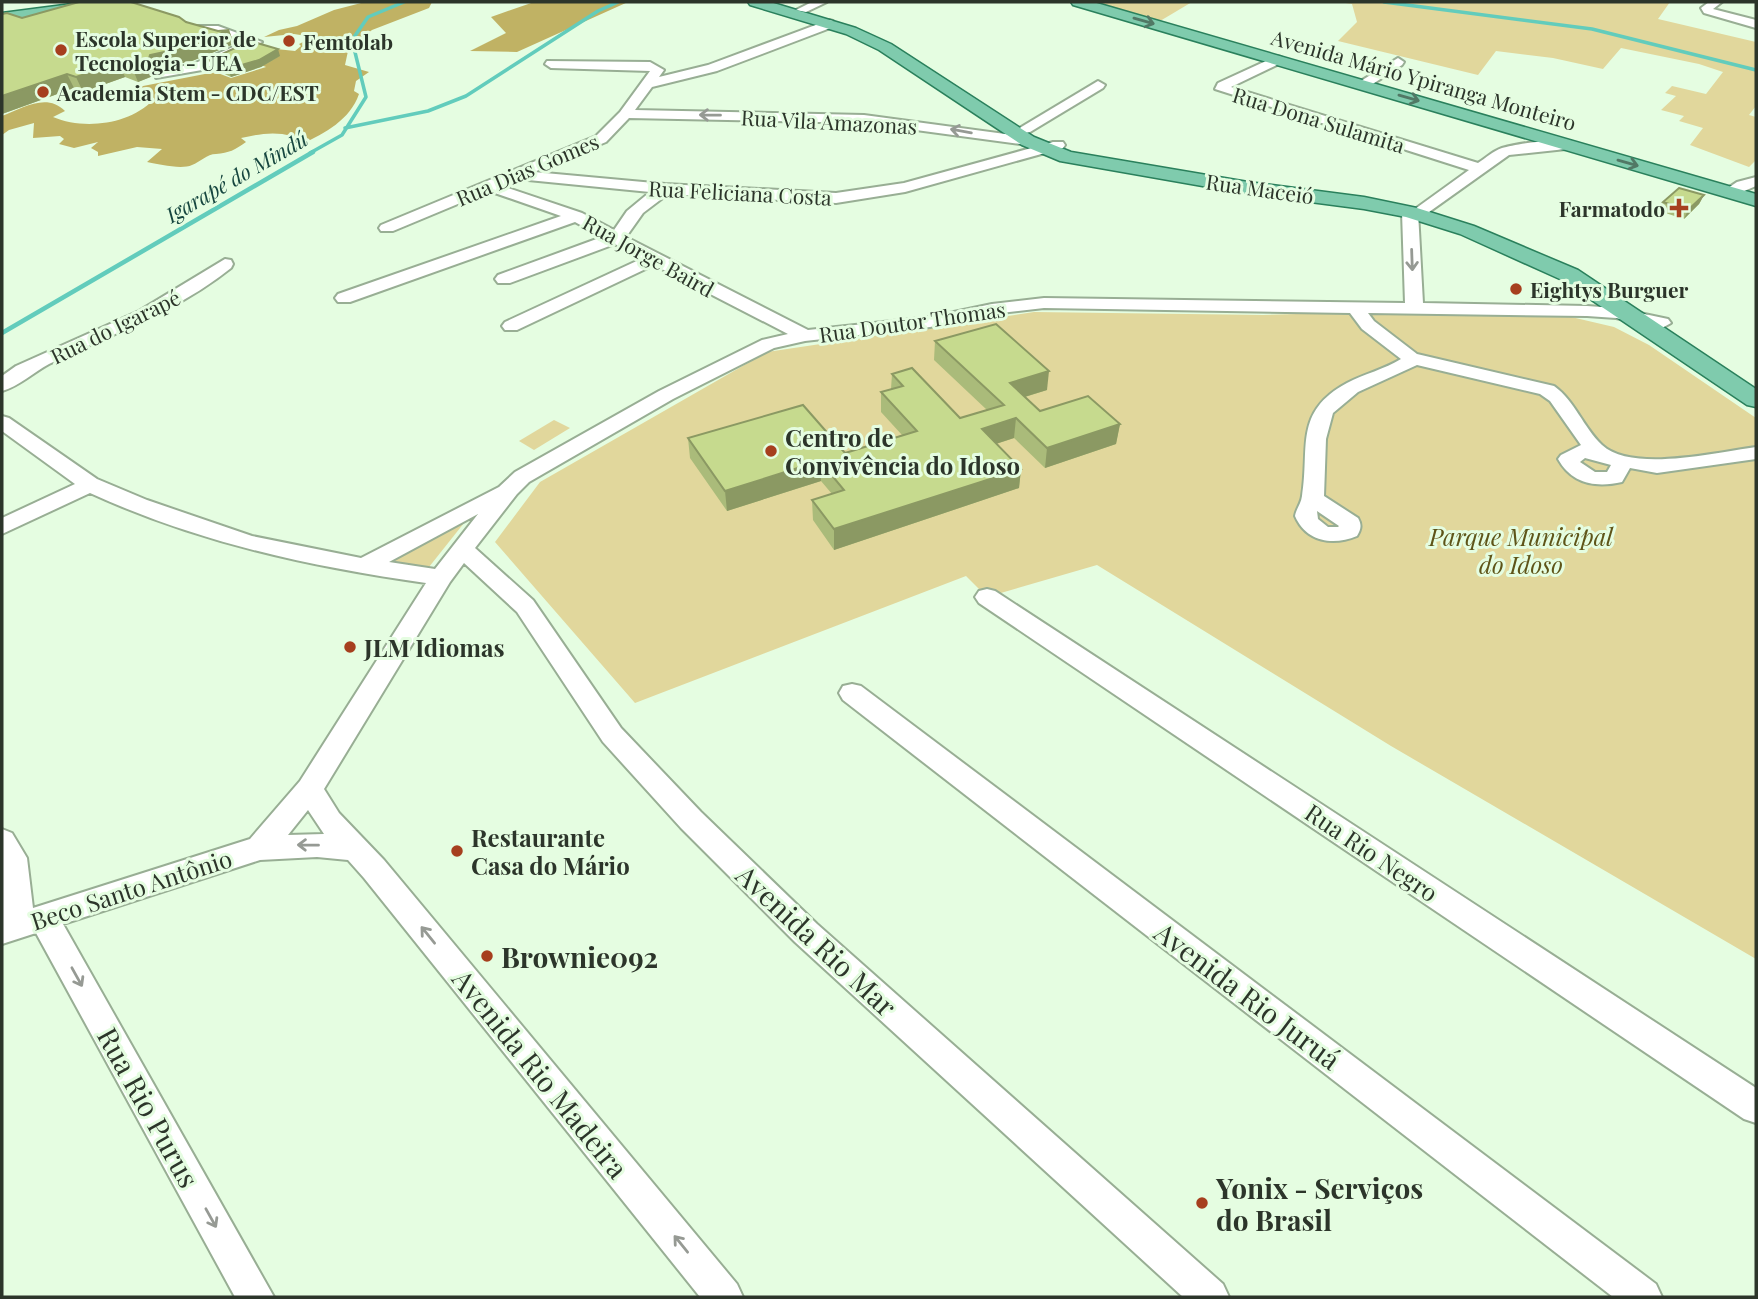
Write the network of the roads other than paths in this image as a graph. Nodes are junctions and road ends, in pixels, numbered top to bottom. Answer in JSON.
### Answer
{"nodes":[{"id":1,"x":81,"y":2,"type":"edge"},
{"id":2,"x":117,"y":2,"type":"edge"},
{"id":3,"x":755,"y":2,"type":"edge"},
{"id":4,"x":775,"y":2,"type":"edge"},
{"id":5,"x":821,"y":2,"type":"edge"},
{"id":6,"x":1078,"y":2,"type":"edge"},
{"id":7,"x":1716,"y":2,"type":"edge"},
{"id":8,"x":802,"y":10,"type":"junction"},
{"id":9,"x":2,"y":16,"type":"edge"},
{"id":10,"x":829,"y":24,"type":"junction"},
{"id":11,"x":1756,"y":24,"type":"edge"},
{"id":12,"x":193,"y":30,"type":"edge"},
{"id":13,"x":1277,"y":60,"type":"junction"},
{"id":14,"x":1398,"y":62,"type":"dead end"},
{"id":15,"x":551,"y":64,"type":"dead end"},
{"id":16,"x":161,"y":75,"type":"dead end"},
{"id":17,"x":646,"y":84,"type":"junction"},
{"id":18,"x":1363,"y":84,"type":"junction"},
{"id":19,"x":1098,"y":85,"type":"dead end"},
{"id":20,"x":628,"y":114,"type":"junction"},
{"id":21,"x":1038,"y":141,"type":"junction"},
{"id":22,"x":1566,"y":145,"type":"junction"},
{"id":23,"x":1478,"y":168,"type":"junction"},
{"id":24,"x":518,"y":175,"type":"junction"},
{"id":25,"x":1756,"y":182,"type":"edge"},
{"id":26,"x":488,"y":186,"type":"junction"},
{"id":27,"x":665,"y":189,"type":"junction"},
{"id":28,"x":1730,"y":192,"type":"junction"},
{"id":29,"x":1756,"y":200,"type":"edge"},
{"id":30,"x":1417,"y":211,"type":"junction"},
{"id":31,"x":576,"y":216,"type":"junction"},
{"id":32,"x":387,"y":228,"type":"dead end"},
{"id":33,"x":618,"y":237,"type":"junction"},
{"id":34,"x":654,"y":259,"type":"junction"},
{"id":35,"x":225,"y":264,"type":"dead end"},
{"id":36,"x":504,"y":279,"type":"dead end"},
{"id":37,"x":344,"y":298,"type":"dead end"},
{"id":38,"x":1596,"y":304,"type":"junction"},
{"id":39,"x":1355,"y":307,"type":"junction"},
{"id":40,"x":1414,"y":307,"type":"junction"},
{"id":41,"x":1563,"y":312,"type":"junction"},
{"id":42,"x":511,"y":326,"type":"dead end"},
{"id":43,"x":1657,"y":327,"type":"junction"},
{"id":44,"x":805,"y":336,"type":"junction"},
{"id":45,"x":1411,"y":358,"type":"junction"},
{"id":46,"x":1756,"y":382,"type":"edge"},
{"id":47,"x":2,"y":385,"type":"edge"},
{"id":48,"x":1756,"y":400,"type":"edge"},
{"id":49,"x":2,"y":422,"type":"edge"},
{"id":50,"x":1756,"y":453,"type":"edge"},
{"id":51,"x":91,"y":484,"type":"junction"},
{"id":52,"x":509,"y":489,"type":"junction"},
{"id":53,"x":1313,"y":499,"type":"dead end"},
{"id":54,"x":2,"y":527,"type":"edge"},
{"id":55,"x":461,"y":548,"type":"junction"},
{"id":56,"x":362,"y":567,"type":"junction"},
{"id":57,"x":441,"y":577,"type":"junction"},
{"id":58,"x":987,"y":597,"type":"dead end"},
{"id":59,"x":852,"y":692,"type":"dead end"},
{"id":60,"x":310,"y":789,"type":"junction"},
{"id":61,"x":2,"y":841,"type":"edge"},
{"id":62,"x":260,"y":848,"type":"junction"},
{"id":63,"x":356,"y":849,"type":"junction"},
{"id":64,"x":21,"y":924,"type":"edge"},
{"id":65,"x":1756,"y":1107,"type":"edge"},
{"id":66,"x":256,"y":1297,"type":"edge"},
{"id":67,"x":724,"y":1297,"type":"edge"},
{"id":68,"x":1210,"y":1297,"type":"edge"},
{"id":69,"x":1643,"y":1297,"type":"edge"}],
"edges":[{"from":1,"to":9,"type":"main road"},
{"from":2,"to":9,"type":"main road"},
{"from":3,"to":10,"type":"main road","name":"Rua Maceió"},
{"from":4,"to":8,"type":"main road","name":"Rua Maceió"},
{"from":5,"to":8,"type":"street"},
{"from":6,"to":13,"type":"main road","name":"Avenida Mário Ypiranga Monteiro","one_way":true},
{"from":7,"to":11,"type":"street"},
{"from":8,"to":21,"type":"main road","name":"Rua Maceió"},
{"from":10,"to":17,"type":"street"},
{"from":10,"to":21,"type":"main road","name":"Rua Maceió"},
{"from":12,"to":16,"type":"street"},
{"from":13,"to":18,"type":"main road","name":"Avenida Mário Ypiranga Monteiro"},
{"from":13,"to":23,"type":"street","name":"Rua Dona Sulamita"},
{"from":14,"to":18,"type":"street"},
{"from":15,"to":17,"type":"street"},
{"from":17,"to":20,"type":"street","name":"Rua Dias Gomes"},
{"from":18,"to":22,"type":"main road","name":"Avenida Mário Ypiranga Monteiro","one_way":true},
{"from":19,"to":21,"type":"street","name":"Rua Feliciana Costa"},
{"from":21,"to":20,"type":"street","name":"Rua Vila Amazonas","one_way":true},
{"from":20,"to":24,"type":"street","name":"Rua Dias Gomes"},
{"from":21,"to":27,"type":"street","name":"Rua Feliciana Costa"},
{"from":21,"to":30,"type":"main road","name":"Rua Maceió"},
{"from":22,"to":23,"type":"street"},
{"from":22,"to":28,"type":"main road","name":"Avenida Mário Ypiranga Monteiro","one_way":true},
{"from":23,"to":30,"type":"street"},
{"from":24,"to":26,"type":"street","name":"Rua Dias Gomes"},
{"from":24,"to":27,"type":"street","name":"Rua Feliciana Costa"},
{"from":25,"to":28,"type":"street"},
{"from":26,"to":31,"type":"street","name":"Rua Jorge Baird"},
{"from":26,"to":32,"type":"street","name":"Rua Dias Gomes"},
{"from":27,"to":33,"type":"street"},
{"from":28,"to":29,"type":"main road","name":"Avenida Mário Ypiranga Monteiro"},
{"from":30,"to":38,"type":"main road","name":"Rua Maceió"},
{"from":30,"to":40,"type":"street","one_way":true},
{"from":30,"to":43,"type":"main road","name":"Rua Maceió"},
{"from":31,"to":33,"type":"street","name":"Rua Jorge Baird"},
{"from":31,"to":37,"type":"street"},
{"from":33,"to":34,"type":"street","name":"Rua Jorge Baird"},
{"from":33,"to":36,"type":"street"},
{"from":34,"to":42,"type":"street"},
{"from":34,"to":44,"type":"street","name":"Rua Jorge Baird"},
{"from":35,"to":47,"type":"street","name":"Rua do Igarapé"},
{"from":38,"to":41,"type":"street","name":"Rua Doutor Thomas"},
{"from":38,"to":43,"type":"main road","name":"Rua Maceió"},
{"from":39,"to":40,"type":"street","name":"Rua Doutor Thomas"},
{"from":39,"to":44,"type":"street","name":"Rua Doutor Thomas"},
{"from":39,"to":45,"type":"street"},
{"from":40,"to":41,"type":"street","name":"Rua Doutor Thomas"},
{"from":41,"to":43,"type":"street","name":"Rua Doutor Thomas"},
{"from":43,"to":46,"type":"main road","name":"Rua Maceió"},
{"from":43,"to":48,"type":"main road","name":"Rua Maceió"},
{"from":44,"to":52,"type":"street","name":"Rua Doutor Thomas"},
{"from":45,"to":50,"type":"street"},
{"from":45,"to":53,"type":"street"},
{"from":49,"to":51,"type":"street"},
{"from":51,"to":54,"type":"street"},
{"from":51,"to":56,"type":"street"},
{"from":52,"to":55,"type":"street","name":"Rua Doutor Thomas"},
{"from":52,"to":56,"type":"street","name":"Rua Doutor Thomas"},
{"from":55,"to":57,"type":"street","name":"Rua Doutor Thomas"},
{"from":55,"to":68,"type":"street","name":"Avenida Rio Mar"},
{"from":56,"to":57,"type":"street"},
{"from":57,"to":60,"type":"street","name":"Rua Doutor Thomas"},
{"from":58,"to":65,"type":"street","name":"Rua Rio Negro"},
{"from":59,"to":69,"type":"street","name":"Avenida Rio Juruá"},
{"from":60,"to":62,"type":"street","name":"Rua Doutor Thomas"},
{"from":60,"to":63,"type":"street","name":"Avenida Rio Madeira"},
{"from":61,"to":64,"type":"street","name":"Rua Rio Purus"},
{"from":63,"to":62,"type":"street","one_way":true},
{"from":62,"to":64,"type":"street","name":"Beco Santo Antônio"},
{"from":67,"to":63,"type":"street","name":"Avenida Rio Madeira","one_way":true},
{"from":64,"to":66,"type":"street","name":"Rua Rio Purus","one_way":true}]}
